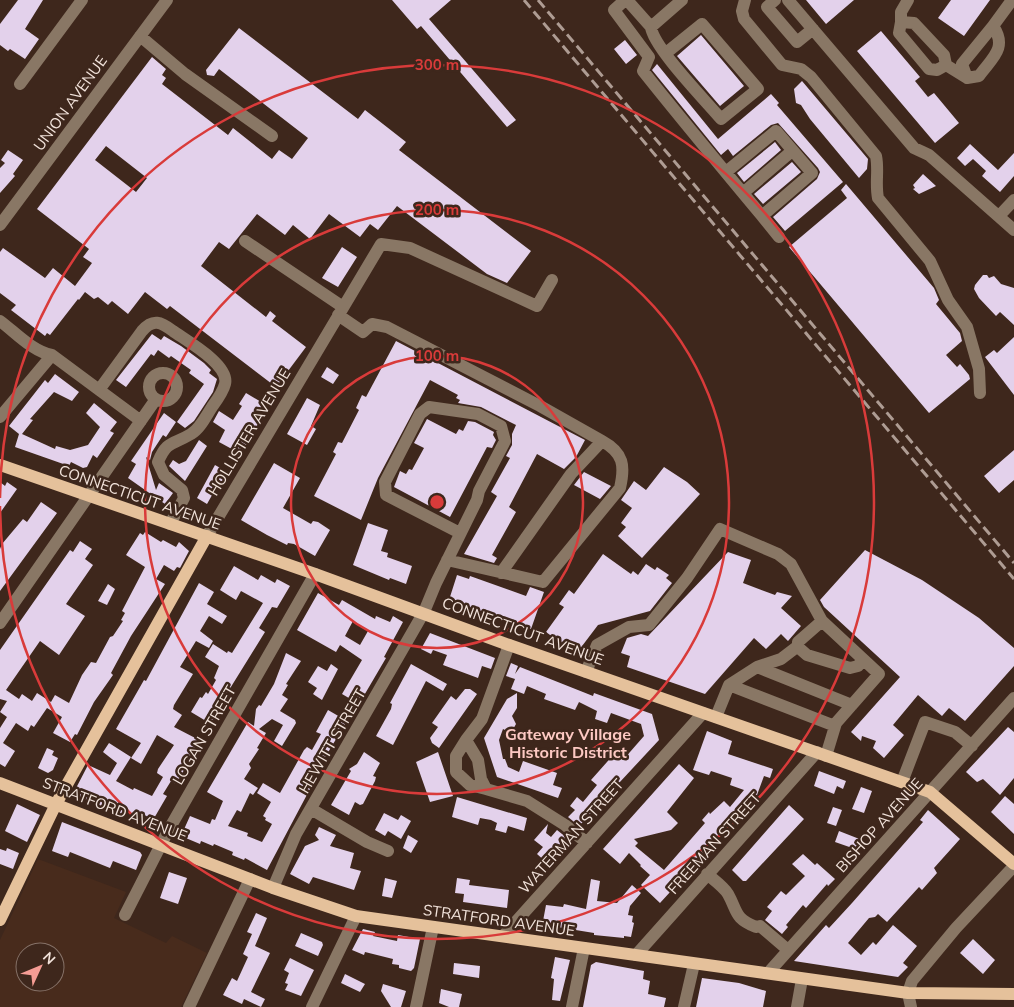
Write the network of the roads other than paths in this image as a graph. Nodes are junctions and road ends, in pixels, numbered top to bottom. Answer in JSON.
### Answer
{"nodes":[{"id":1,"x":82,"y":0,"type":"edge"},
{"id":2,"x":626,"y":0,"type":"edge"},
{"id":3,"x":682,"y":0,"type":"edge"},
{"id":4,"x":745,"y":0,"type":"edge"},
{"id":5,"x":776,"y":0,"type":"edge"},
{"id":6,"x":788,"y":0,"type":"edge"},
{"id":7,"x":908,"y":0,"type":"edge"},
{"id":8,"x":1012,"y":0,"type":"edge"},
{"id":9,"x":162,"y":2,"type":"edge"},
{"id":10,"x":901,"y":22,"type":"junction"},
{"id":11,"x":993,"y":26,"type":"junction"},
{"id":12,"x":650,"y":27,"type":"junction"},
{"id":13,"x":813,"y":29,"type":"junction"},
{"id":14,"x":140,"y":36,"type":"junction"},
{"id":15,"x":666,"y":53,"type":"junction"},
{"id":16,"x":946,"y":65,"type":"junction"},
{"id":17,"x":966,"y":78,"type":"junction"},
{"id":18,"x":20,"y":84,"type":"dead end"},
{"id":19,"x":272,"y":136,"type":"dead end"},
{"id":20,"x":792,"y":151,"type":"junction"},
{"id":21,"x":726,"y":172,"type":"junction"},
{"id":22,"x":743,"y":193,"type":"junction"},
{"id":23,"x":1014,"y":200,"type":"edge"},
{"id":24,"x":762,"y":216,"type":"junction"},
{"id":25,"x":999,"y":216,"type":"junction"},
{"id":26,"x":0,"y":225,"type":"edge"},
{"id":27,"x":1014,"y":230,"type":"edge"},
{"id":28,"x":779,"y":237,"type":"dead end"},
{"id":29,"x":245,"y":240,"type":"dead end"},
{"id":30,"x":552,"y":280,"type":"dead end"},
{"id":31,"x":340,"y":311,"type":"junction"},
{"id":32,"x":0,"y":321,"type":"edge"},
{"id":33,"x":52,"y":355,"type":"junction"},
{"id":34,"x":99,"y":390,"type":"junction"},
{"id":35,"x":980,"y":393,"type":"dead end"},
{"id":36,"x":156,"y":399,"type":"dead end"},
{"id":37,"x":0,"y":417,"type":"edge"},
{"id":38,"x":141,"y":421,"type":"junction"},
{"id":39,"x":602,"y":441,"type":"junction"},
{"id":40,"x":0,"y":465,"type":"edge"},
{"id":41,"x":87,"y":497,"type":"junction"},
{"id":42,"x":170,"y":524,"type":"junction"},
{"id":43,"x":460,"y":533,"type":"junction"},
{"id":44,"x":207,"y":536,"type":"junction"},
{"id":45,"x":447,"y":560,"type":"junction"},
{"id":46,"x":501,"y":573,"type":"junction"},
{"id":47,"x":315,"y":574,"type":"junction"},
{"id":48,"x":424,"y":612,"type":"junction"},
{"id":49,"x":822,"y":621,"type":"junction"},
{"id":50,"x":0,"y":623,"type":"edge"},
{"id":51,"x":508,"y":645,"type":"junction"},
{"id":52,"x":798,"y":646,"type":"junction"},
{"id":53,"x":863,"y":659,"type":"junction"},
{"id":54,"x":757,"y":667,"type":"junction"},
{"id":55,"x":586,"y":672,"type":"junction"},
{"id":56,"x":729,"y":685,"type":"junction"},
{"id":57,"x":1014,"y":698,"type":"edge"},
{"id":58,"x":852,"y":705,"type":"junction"},
{"id":59,"x":703,"y":713,"type":"junction"},
{"id":60,"x":716,"y":717,"type":"junction"},
{"id":61,"x":835,"y":726,"type":"junction"},
{"id":62,"x":466,"y":740,"type":"junction"},
{"id":63,"x":972,"y":746,"type":"junction"},
{"id":64,"x":821,"y":754,"type":"junction"},
{"id":65,"x":0,"y":782,"type":"edge"},
{"id":66,"x":902,"y":782,"type":"junction"},
{"id":67,"x":486,"y":789,"type":"junction"},
{"id":68,"x":930,"y":792,"type":"junction"},
{"id":69,"x":56,"y":804,"type":"junction"},
{"id":70,"x":311,"y":809,"type":"junction"},
{"id":71,"x":587,"y":843,"type":"junction"},
{"id":72,"x":162,"y":844,"type":"junction"},
{"id":73,"x":388,"y":851,"type":"dead end"},
{"id":74,"x":1014,"y":865,"type":"edge"},
{"id":75,"x":707,"y":874,"type":"junction"},
{"id":76,"x":250,"y":879,"type":"junction"},
{"id":77,"x":272,"y":888,"type":"junction"},
{"id":78,"x":125,"y":915,"type":"dead end"},
{"id":79,"x":356,"y":916,"type":"junction"},
{"id":80,"x":0,"y":920,"type":"edge"},
{"id":81,"x":433,"y":927,"type":"junction"},
{"id":82,"x":504,"y":935,"type":"junction"},
{"id":83,"x":584,"y":948,"type":"junction"},
{"id":84,"x":788,"y":950,"type":"junction"},
{"id":85,"x":636,"y":955,"type":"junction"},
{"id":86,"x":694,"y":964,"type":"junction"},
{"id":87,"x":768,"y":973,"type":"junction"},
{"id":88,"x":802,"y":979,"type":"junction"},
{"id":89,"x":908,"y":993,"type":"junction"},
{"id":90,"x":1014,"y":994,"type":"edge"},
{"id":91,"x":190,"y":1007,"type":"edge"},
{"id":92,"x":312,"y":1007,"type":"edge"},
{"id":93,"x":416,"y":1007,"type":"edge"},
{"id":94,"x":572,"y":1007,"type":"edge"},
{"id":95,"x":684,"y":1007,"type":"edge"},
{"id":96,"x":797,"y":1007,"type":"edge"},
{"id":97,"x":911,"y":1007,"type":"edge"}],
"edges":[{"from":1,"to":18,"type":"street"},
{"from":2,"to":12,"type":"street"},
{"from":2,"to":21,"type":"street"},
{"from":3,"to":12,"type":"street"},
{"from":4,"to":35,"type":"street"},
{"from":5,"to":13,"type":"street"},
{"from":6,"to":13,"type":"street"},
{"from":7,"to":10,"type":"street"},
{"from":8,"to":11,"type":"street"},
{"from":9,"to":14,"type":"street","name":"UNION AVENUE"},
{"from":10,"to":16,"type":"street"},
{"from":10,"to":16,"type":"street"},
{"from":11,"to":17,"type":"street"},
{"from":11,"to":17,"type":"street"},
{"from":12,"to":15,"type":"street"},
{"from":13,"to":25,"type":"street"},
{"from":14,"to":19,"type":"street"},
{"from":14,"to":26,"type":"street","name":"UNION AVENUE"},
{"from":15,"to":15,"type":"street"},
{"from":16,"to":17,"type":"street"},
{"from":20,"to":21,"type":"street"},
{"from":20,"to":22,"type":"street"},
{"from":20,"to":24,"type":"street"},
{"from":21,"to":22,"type":"street"},
{"from":22,"to":24,"type":"street"},
{"from":23,"to":25,"type":"street"},
{"from":24,"to":28,"type":"street"},
{"from":25,"to":27,"type":"street"},
{"from":29,"to":31,"type":"street"},
{"from":30,"to":31,"type":"street","name":"HOLLISTER AVENUE"},
{"from":31,"to":39,"type":"street"},
{"from":31,"to":44,"type":"street","name":"HOLLISTER AVENUE"},
{"from":32,"to":33,"type":"street"},
{"from":33,"to":34,"type":"street"},
{"from":33,"to":37,"type":"street"},
{"from":34,"to":38,"type":"street"},
{"from":34,"to":42,"type":"street"},
{"from":36,"to":38,"type":"street"},
{"from":38,"to":41,"type":"street"},
{"from":39,"to":46,"type":"street"},
{"from":39,"to":46,"type":"street"},
{"from":40,"to":41,"type":"main road","name":"CONNECTICUT AVENUE"},
{"from":41,"to":42,"type":"main road","name":"CONNECTICUT AVENUE"},
{"from":41,"to":50,"type":"street"},
{"from":42,"to":44,"type":"main road","name":"CONNECTICUT AVENUE"},
{"from":43,"to":43,"type":"street","name":"HEWITT STREET"},
{"from":43,"to":45,"type":"street","name":"HEWITT STREET"},
{"from":44,"to":47,"type":"main road","name":"CONNECTICUT AVENUE"},
{"from":44,"to":69,"type":"main road","name":"HOLLISTER AVENUE"},
{"from":45,"to":46,"type":"street"},
{"from":45,"to":48,"type":"street","name":"HEWITT STREET"},
{"from":47,"to":48,"type":"main road","name":"CONNECTICUT AVENUE"},
{"from":47,"to":72,"type":"street","name":"LOGAN STREET"},
{"from":48,"to":51,"type":"main road","name":"CONNECTICUT AVENUE"},
{"from":48,"to":70,"type":"street","name":"HEWITT STREET"},
{"from":49,"to":52,"type":"street"},
{"from":49,"to":53,"type":"street"},
{"from":49,"to":55,"type":"street"},
{"from":51,"to":55,"type":"main road","name":"CONNECTICUT AVENUE"},
{"from":51,"to":62,"type":"street"},
{"from":52,"to":53,"type":"street"},
{"from":52,"to":54,"type":"street"},
{"from":53,"to":58,"type":"street"},
{"from":54,"to":56,"type":"street"},
{"from":54,"to":58,"type":"street"},
{"from":55,"to":59,"type":"main road","name":"CONNECTICUT AVENUE"},
{"from":56,"to":60,"type":"street"},
{"from":56,"to":61,"type":"street"},
{"from":57,"to":63,"type":"street","name":"BISHOP AVENUE"},
{"from":58,"to":61,"type":"street"},
{"from":59,"to":60,"type":"main road","name":"CONNECTICUT AVENUE"},
{"from":59,"to":71,"type":"street","name":"WATERMAN STREET"},
{"from":60,"to":64,"type":"main road","name":"CONNECTICUT AVENUE"},
{"from":61,"to":64,"type":"street"},
{"from":62,"to":67,"type":"street"},
{"from":62,"to":67,"type":"street"},
{"from":63,"to":66,"type":"street"},
{"from":63,"to":68,"type":"street","name":"BISHOP AVENUE"},
{"from":64,"to":66,"type":"main road","name":"CONNECTICUT AVENUE"},
{"from":64,"to":75,"type":"street","name":"FREEMAN STREET"},
{"from":65,"to":69,"type":"main road","name":"STRATFORD AVENUE"},
{"from":66,"to":68,"type":"main road","name":"CONNECTICUT AVENUE"},
{"from":67,"to":71,"type":"street"},
{"from":68,"to":74,"type":"main road","name":"CONNECTICUT AVENUE"},
{"from":68,"to":84,"type":"street","name":"BISHOP AVENUE"},
{"from":69,"to":72,"type":"main road","name":"STRATFORD AVENUE"},
{"from":69,"to":80,"type":"main road","name":"HOLLISTER AVENUE"},
{"from":70,"to":73,"type":"street"},
{"from":70,"to":77,"type":"street","name":"HEWITT STREET"},
{"from":71,"to":82,"type":"street","name":"WATERMAN STREET"},
{"from":72,"to":76,"type":"main road","name":"STRATFORD AVENUE"},
{"from":72,"to":78,"type":"street","name":"LOGAN STREET"},
{"from":74,"to":89,"type":"street"},
{"from":75,"to":84,"type":"street"},
{"from":75,"to":85,"type":"street","name":"FREEMAN STREET"},
{"from":76,"to":77,"type":"main road","name":"STRATFORD AVENUE"},
{"from":76,"to":91,"type":"street"},
{"from":77,"to":79,"type":"main road","name":"STRATFORD AVENUE"},
{"from":79,"to":81,"type":"main road","name":"STRATFORD AVENUE"},
{"from":79,"to":92,"type":"street"},
{"from":81,"to":82,"type":"main road","name":"STRATFORD AVENUE"},
{"from":81,"to":93,"type":"street"},
{"from":82,"to":83,"type":"main road","name":"STRATFORD AVENUE"},
{"from":83,"to":85,"type":"main road","name":"STRATFORD AVENUE"},
{"from":83,"to":94,"type":"street"},
{"from":84,"to":87,"type":"street","name":"BISHOP AVENUE"},
{"from":85,"to":86,"type":"main road","name":"STRATFORD AVENUE"},
{"from":86,"to":87,"type":"main road","name":"STRATFORD AVENUE"},
{"from":86,"to":95,"type":"street"},
{"from":87,"to":88,"type":"main road","name":"STRATFORD AVENUE"},
{"from":88,"to":89,"type":"main road","name":"STRATFORD AVENUE"},
{"from":88,"to":96,"type":"street"},
{"from":89,"to":90,"type":"main road","name":"STRATFORD AVENUE"},
{"from":89,"to":97,"type":"street"}]}
